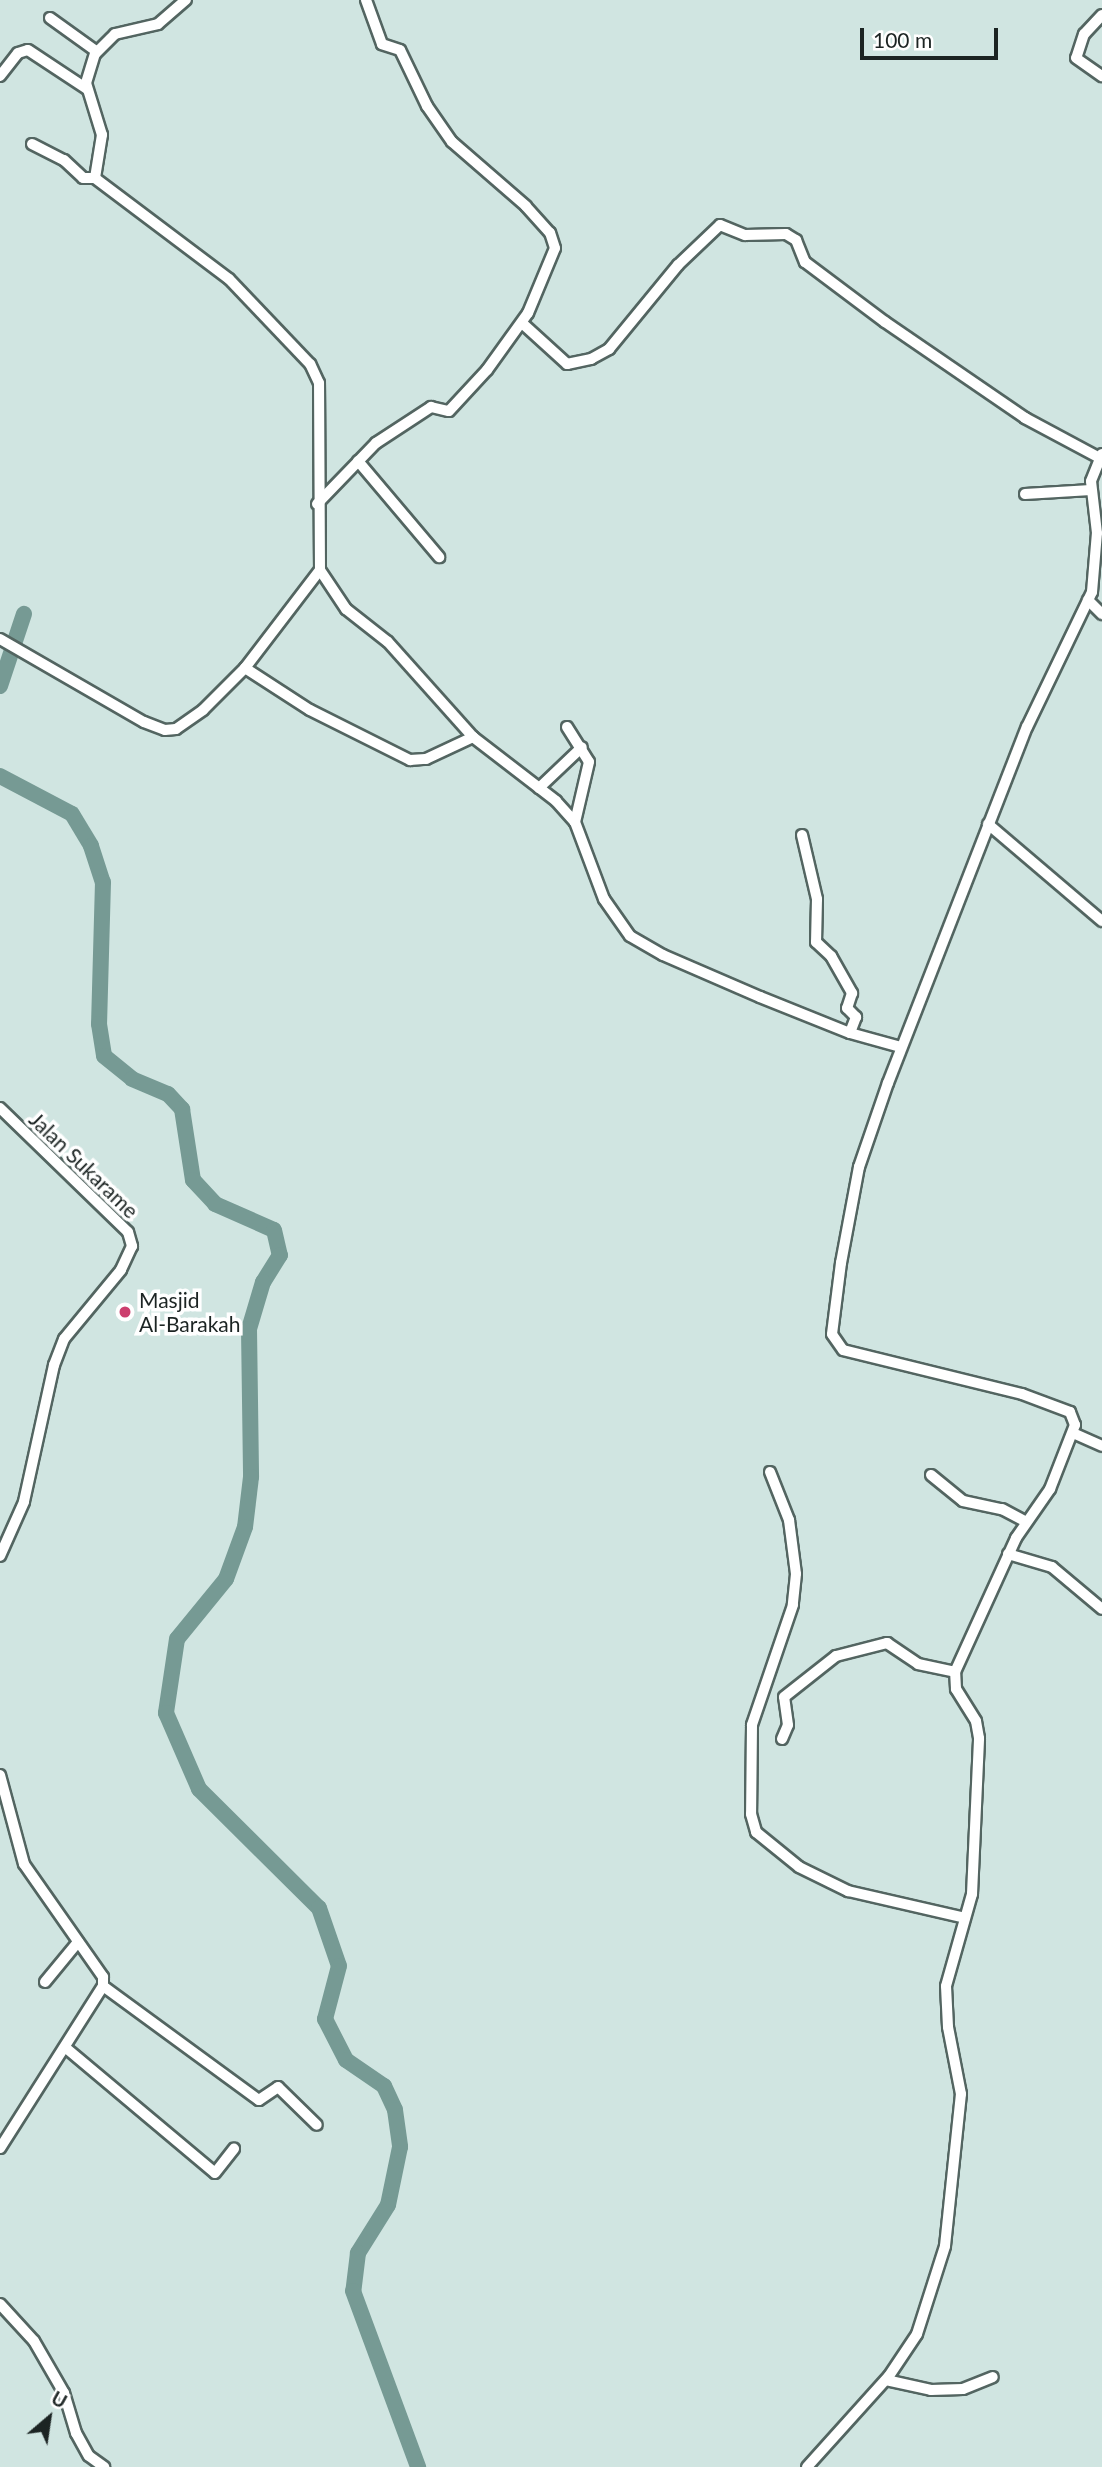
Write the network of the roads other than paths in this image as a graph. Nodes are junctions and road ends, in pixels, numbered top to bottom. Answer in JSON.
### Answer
{"nodes":[{"id":1,"x":186,"y":0,"type":"edge"},
{"id":2,"x":366,"y":0,"type":"edge"},
{"id":3,"x":1102,"y":15,"type":"edge"},
{"id":4,"x":50,"y":18,"type":"dead end"},
{"id":5,"x":96,"y":51,"type":"junction"},
{"id":6,"x":0,"y":76,"type":"edge"},
{"id":7,"x":1102,"y":76,"type":"edge"},
{"id":8,"x":87,"y":89,"type":"junction"},
{"id":9,"x":32,"y":144,"type":"dead end"},
{"id":10,"x":95,"y":178,"type":"junction"},
{"id":11,"x":522,"y":323,"type":"junction"},
{"id":12,"x":1101,"y":456,"type":"edge"},
{"id":13,"x":358,"y":461,"type":"junction"},
{"id":14,"x":1091,"y":490,"type":"junction"},
{"id":15,"x":1025,"y":494,"type":"dead end"},
{"id":16,"x":317,"y":504,"type":"junction"},
{"id":17,"x":439,"y":557,"type":"dead end"},
{"id":18,"x":320,"y":570,"type":"junction"},
{"id":19,"x":1088,"y":600,"type":"junction"},
{"id":20,"x":1102,"y":614,"type":"edge"},
{"id":21,"x":3,"y":641,"type":"edge"},
{"id":22,"x":245,"y":668,"type":"junction"},
{"id":23,"x":567,"y":727,"type":"dead end"},
{"id":24,"x":473,"y":737,"type":"junction"},
{"id":25,"x":582,"y":747,"type":"junction"},
{"id":26,"x":539,"y":788,"type":"junction"},
{"id":27,"x":575,"y":822,"type":"junction"},
{"id":28,"x":988,"y":824,"type":"junction"},
{"id":29,"x":802,"y":835,"type":"dead end"},
{"id":30,"x":1102,"y":921,"type":"edge"},
{"id":31,"x":850,"y":1033,"type":"junction"},
{"id":32,"x":901,"y":1046,"type":"junction"},
{"id":33,"x":0,"y":1108,"type":"edge"},
{"id":34,"x":1073,"y":1433,"type":"junction"},
{"id":35,"x":1102,"y":1446,"type":"edge"},
{"id":36,"x":770,"y":1472,"type":"dead end"},
{"id":37,"x":931,"y":1475,"type":"dead end"},
{"id":38,"x":1026,"y":1522,"type":"junction"},
{"id":39,"x":1008,"y":1554,"type":"junction"},
{"id":40,"x":0,"y":1556,"type":"edge"},
{"id":41,"x":1102,"y":1609,"type":"edge"},
{"id":42,"x":955,"y":1672,"type":"junction"},
{"id":43,"x":782,"y":1739,"type":"dead end"},
{"id":44,"x":0,"y":1775,"type":"edge"},
{"id":45,"x":965,"y":1918,"type":"junction"},
{"id":46,"x":78,"y":1942,"type":"junction"},
{"id":47,"x":45,"y":1982,"type":"dead end"},
{"id":48,"x":103,"y":1986,"type":"junction"},
{"id":49,"x":66,"y":2048,"type":"junction"},
{"id":50,"x":317,"y":2125,"type":"dead end"},
{"id":51,"x":0,"y":2148,"type":"edge"},
{"id":52,"x":234,"y":2149,"type":"dead end"},
{"id":53,"x":0,"y":2304,"type":"edge"},
{"id":54,"x":993,"y":2377,"type":"dead end"},
{"id":55,"x":886,"y":2380,"type":"junction"},
{"id":56,"x":104,"y":2467,"type":"edge"},
{"id":57,"x":807,"y":2467,"type":"edge"}],
"edges":[{"from":1,"to":5,"type":"street"},
{"from":2,"to":11,"type":"street"},
{"from":3,"to":7,"type":"street"},
{"from":4,"to":5,"type":"street"},
{"from":5,"to":8,"type":"street"},
{"from":6,"to":8,"type":"street"},
{"from":8,"to":10,"type":"street"},
{"from":9,"to":10,"type":"street"},
{"from":10,"to":16,"type":"street"},
{"from":11,"to":12,"type":"street"},
{"from":11,"to":13,"type":"street"},
{"from":12,"to":14,"type":"street"},
{"from":13,"to":16,"type":"street"},
{"from":13,"to":17,"type":"street"},
{"from":14,"to":15,"type":"street"},
{"from":14,"to":19,"type":"street"},
{"from":16,"to":18,"type":"street"},
{"from":18,"to":22,"type":"street"},
{"from":18,"to":24,"type":"street"},
{"from":19,"to":20,"type":"street"},
{"from":19,"to":28,"type":"street"},
{"from":21,"to":22,"type":"street"},
{"from":22,"to":24,"type":"street"},
{"from":23,"to":25,"type":"street"},
{"from":24,"to":26,"type":"street"},
{"from":25,"to":26,"type":"street"},
{"from":25,"to":27,"type":"street"},
{"from":26,"to":27,"type":"street"},
{"from":27,"to":31,"type":"street"},
{"from":28,"to":30,"type":"street"},
{"from":28,"to":32,"type":"street"},
{"from":29,"to":31,"type":"street"},
{"from":31,"to":32,"type":"street"},
{"from":32,"to":34,"type":"street"},
{"from":33,"to":40,"type":"street","name":"Jalan Sukarame"},
{"from":34,"to":35,"type":"street"},
{"from":34,"to":38,"type":"street"},
{"from":36,"to":45,"type":"street"},
{"from":37,"to":38,"type":"street"},
{"from":38,"to":39,"type":"street"},
{"from":39,"to":41,"type":"street"},
{"from":39,"to":42,"type":"street"},
{"from":42,"to":43,"type":"street"},
{"from":42,"to":45,"type":"street"},
{"from":44,"to":46,"type":"street"},
{"from":45,"to":55,"type":"street"},
{"from":46,"to":47,"type":"street"},
{"from":46,"to":48,"type":"street"},
{"from":48,"to":49,"type":"street"},
{"from":48,"to":50,"type":"street"},
{"from":49,"to":51,"type":"street"},
{"from":49,"to":52,"type":"street"},
{"from":53,"to":56,"type":"street"},
{"from":54,"to":55,"type":"street"},
{"from":55,"to":57,"type":"street"}]}
